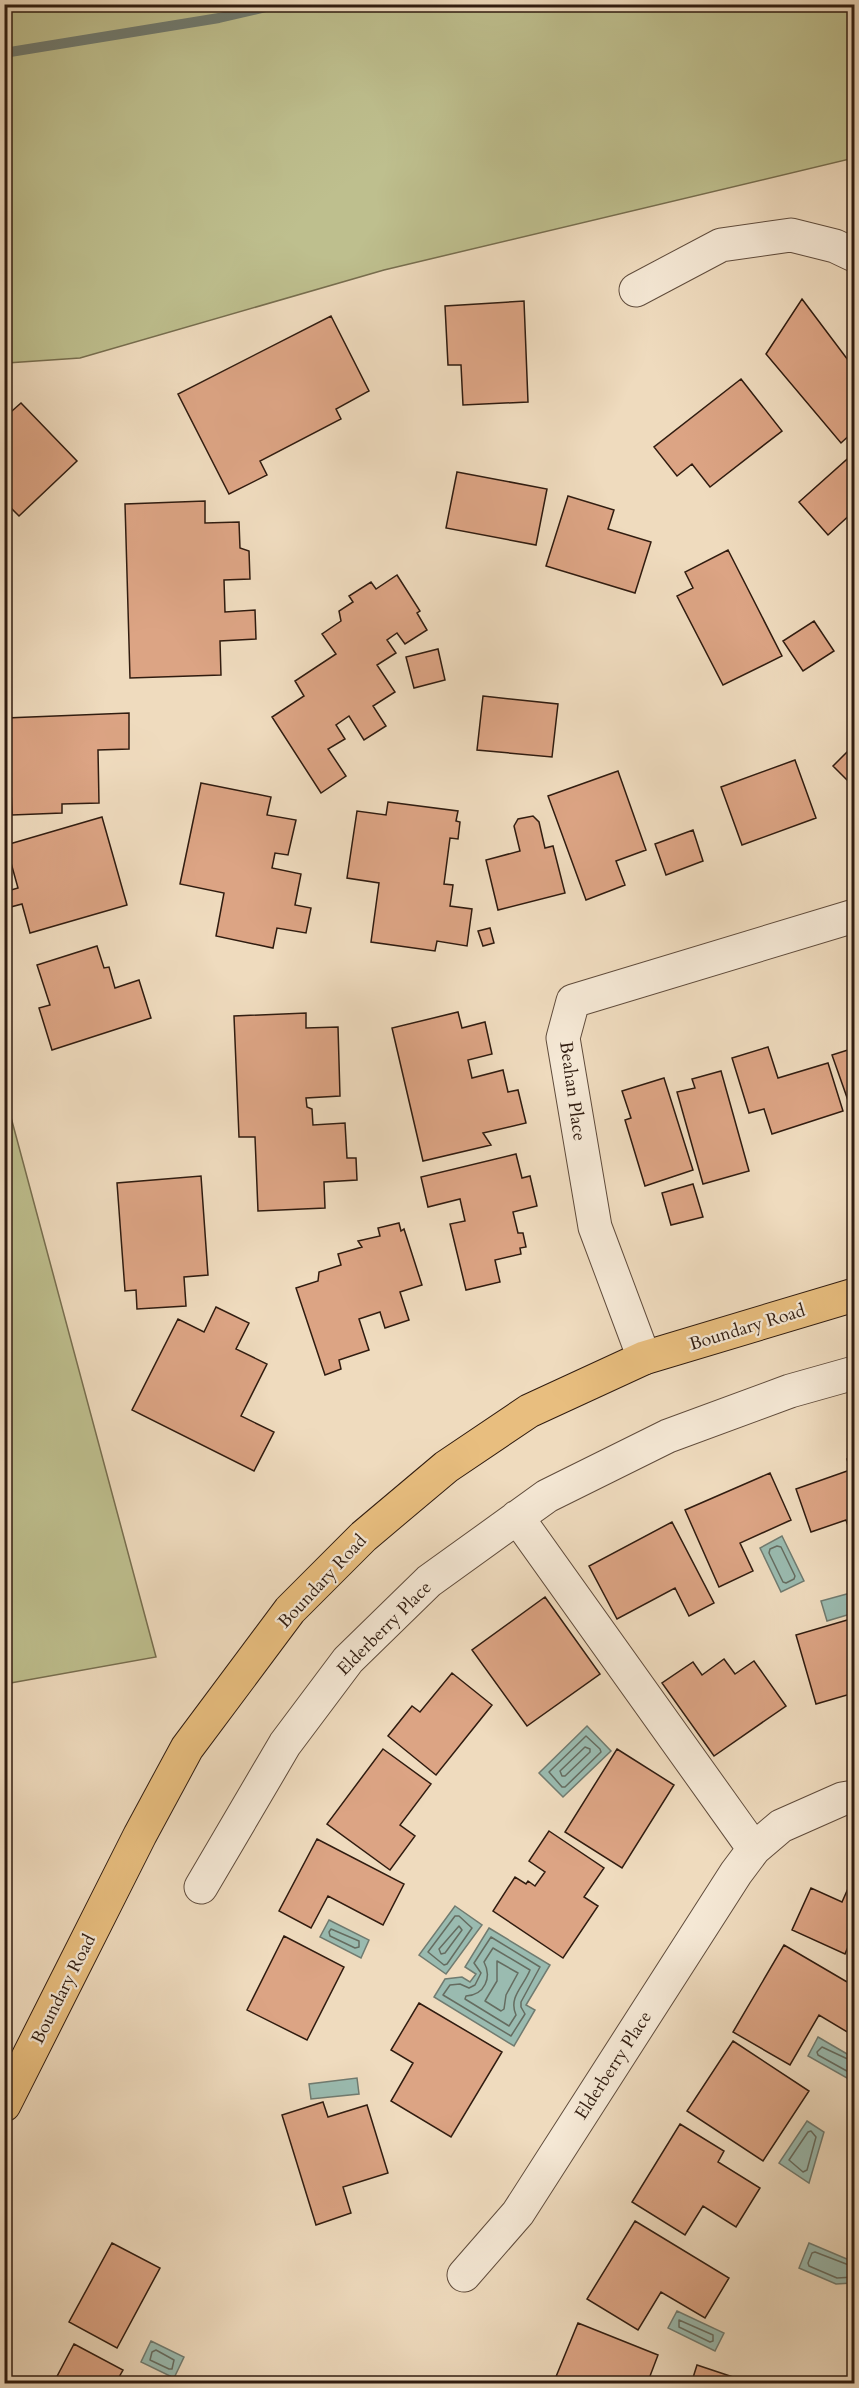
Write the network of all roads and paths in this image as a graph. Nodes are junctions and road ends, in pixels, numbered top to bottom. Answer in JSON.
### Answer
{"nodes":[{"id":1,"x":855,"y":255,"type":"edge"},
{"id":2,"x":636,"y":290,"type":"dead end"},
{"id":3,"x":855,"y":916,"type":"edge"},
{"id":4,"x":855,"y":1295,"type":"edge"},
{"id":5,"x":644,"y":1358,"type":"junction"},
{"id":6,"x":855,"y":1373,"type":"edge"},
{"id":7,"x":517,"y":1517,"type":"junction"},
{"id":8,"x":855,"y":1797,"type":"edge"},
{"id":9,"x":754,"y":1849,"type":"junction"},
{"id":10,"x":201,"y":1887,"type":"dead end"},
{"id":11,"x":4,"y":2105,"type":"edge"},
{"id":12,"x":464,"y":2275,"type":"dead end"}],
"edges":[{"from":1,"to":2,"type":"street"},
{"from":3,"to":5,"type":"street","name":"Beahan Place"},
{"from":4,"to":5,"type":"main road","name":"Boundary Road"},
{"from":5,"to":11,"type":"main road","name":"Boundary Road"},
{"from":6,"to":7,"type":"street","name":"Elderberry Place"},
{"from":7,"to":9,"type":"street"},
{"from":7,"to":10,"type":"street","name":"Elderberry Place"},
{"from":8,"to":9,"type":"street","name":"Elderberry Place"},
{"from":9,"to":12,"type":"street","name":"Elderberry Place"}]}
